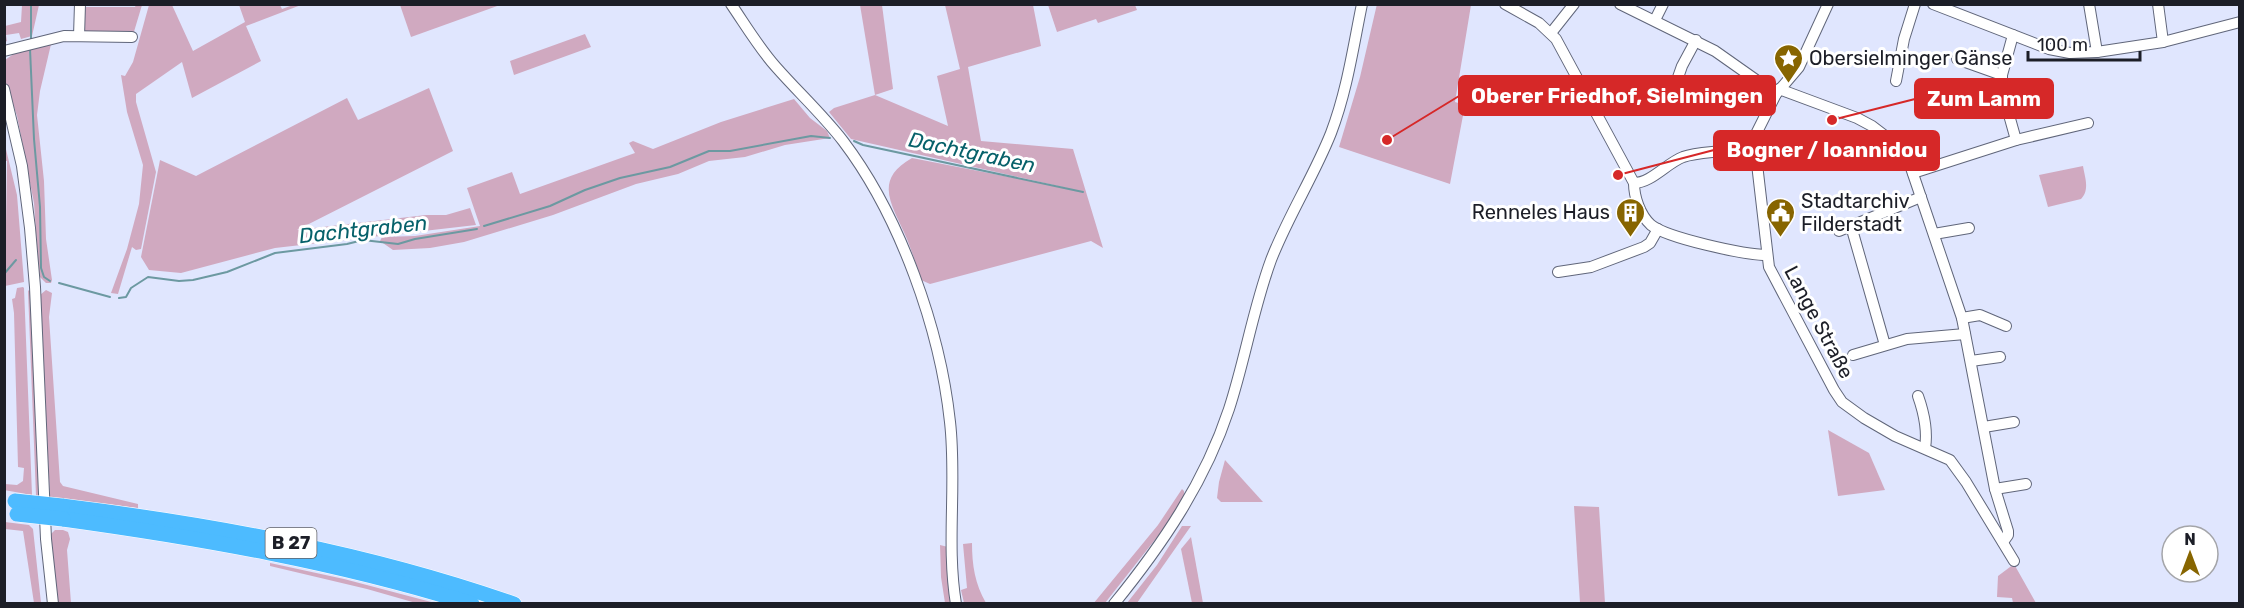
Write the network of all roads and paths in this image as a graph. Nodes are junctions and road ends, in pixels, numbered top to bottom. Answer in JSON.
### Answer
{"nodes":[{"id":1,"x":80,"y":4,"type":"edge"},
{"id":2,"x":731,"y":4,"type":"edge"},
{"id":3,"x":1362,"y":4,"type":"edge"},
{"id":4,"x":1574,"y":4,"type":"edge"},
{"id":5,"x":1620,"y":4,"type":"edge"},
{"id":6,"x":1663,"y":4,"type":"edge"},
{"id":7,"x":1828,"y":4,"type":"edge"},
{"id":8,"x":1915,"y":4,"type":"edge"},
{"id":9,"x":1933,"y":4,"type":"edge"},
{"id":10,"x":2089,"y":4,"type":"edge"},
{"id":11,"x":2158,"y":4,"type":"edge"},
{"id":12,"x":1509,"y":5,"type":"edge"},
{"id":13,"x":1655,"y":20,"type":"junction"},
{"id":14,"x":2240,"y":22,"type":"edge"},
{"id":15,"x":1551,"y":33,"type":"junction"},
{"id":16,"x":2013,"y":35,"type":"junction"},
{"id":17,"x":79,"y":36,"type":"junction"},
{"id":18,"x":132,"y":37,"type":"dead end"},
{"id":19,"x":1695,"y":40,"type":"junction"},
{"id":20,"x":2163,"y":42,"type":"junction"},
{"id":21,"x":4,"y":51,"type":"edge"},
{"id":22,"x":2097,"y":52,"type":"junction"},
{"id":23,"x":1957,"y":59,"type":"dead end"},
{"id":24,"x":2002,"y":75,"type":"junction"},
{"id":25,"x":1791,"y":78,"type":"junction"},
{"id":26,"x":1896,"y":81,"type":"dead end"},
{"id":27,"x":1675,"y":86,"type":"dead end"},
{"id":28,"x":4,"y":89,"type":"edge"},
{"id":29,"x":1777,"y":91,"type":"junction"},
{"id":30,"x":1807,"y":99,"type":"junction"},
{"id":31,"x":6,"y":106,"type":"edge"},
{"id":32,"x":2088,"y":123,"type":"dead end"},
{"id":33,"x":9,"y":126,"type":"edge"},
{"id":34,"x":2016,"y":140,"type":"junction"},
{"id":35,"x":1752,"y":142,"type":"junction"},
{"id":36,"x":1913,"y":173,"type":"junction"},
{"id":37,"x":1635,"y":183,"type":"junction"},
{"id":38,"x":1921,"y":197,"type":"junction"},
{"id":39,"x":1851,"y":226,"type":"junction"},
{"id":40,"x":1969,"y":228,"type":"dead end"},
{"id":41,"x":1658,"y":229,"type":"junction"},
{"id":42,"x":1839,"y":231,"type":"dead end"},
{"id":43,"x":1934,"y":234,"type":"junction"},
{"id":44,"x":1767,"y":255,"type":"junction"},
{"id":45,"x":1558,"y":272,"type":"dead end"},
{"id":46,"x":1962,"y":318,"type":"junction"},
{"id":47,"x":2006,"y":326,"type":"dead end"},
{"id":48,"x":1965,"y":334,"type":"junction"},
{"id":49,"x":1885,"y":345,"type":"junction"},
{"id":50,"x":1853,"y":355,"type":"dead end"},
{"id":51,"x":2000,"y":357,"type":"dead end"},
{"id":52,"x":1971,"y":362,"type":"junction"},
{"id":53,"x":1918,"y":396,"type":"dead end"},
{"id":54,"x":2014,"y":422,"type":"dead end"},
{"id":55,"x":1984,"y":428,"type":"junction"},
{"id":56,"x":1925,"y":448,"type":"junction"},
{"id":57,"x":2026,"y":484,"type":"dead end"},
{"id":58,"x":1995,"y":489,"type":"junction"},
{"id":59,"x":10,"y":507,"type":"edge"},
{"id":60,"x":62,"y":513,"type":"junction"},
{"id":61,"x":2003,"y":542,"type":"junction"},
{"id":62,"x":2014,"y":561,"type":"dead end"},
{"id":63,"x":53,"y":603,"type":"edge"},
{"id":64,"x":472,"y":603,"type":"edge"},
{"id":65,"x":514,"y":603,"type":"edge"},
{"id":66,"x":956,"y":603,"type":"edge"},
{"id":67,"x":1114,"y":603,"type":"edge"}],
"edges":[{"from":1,"to":17,"type":"street"},
{"from":2,"to":66,"type":"street"},
{"from":3,"to":67,"type":"street"},
{"from":4,"to":15,"type":"street"},
{"from":5,"to":13,"type":"street"},
{"from":6,"to":13,"type":"street"},
{"from":7,"to":25,"type":"street"},
{"from":8,"to":26,"type":"street"},
{"from":9,"to":16,"type":"street"},
{"from":10,"to":22,"type":"street"},
{"from":11,"to":20,"type":"street"},
{"from":12,"to":15,"type":"street"},
{"from":13,"to":19,"type":"street"},
{"from":14,"to":20,"type":"street"},
{"from":15,"to":37,"type":"street"},
{"from":16,"to":22,"type":"street"},
{"from":16,"to":24,"type":"street"},
{"from":17,"to":18,"type":"street"},
{"from":17,"to":21,"type":"street"},
{"from":19,"to":27,"type":"street"},
{"from":19,"to":29,"type":"street"},
{"from":20,"to":22,"type":"street"},
{"from":23,"to":24,"type":"street"},
{"from":24,"to":34,"type":"street"},
{"from":25,"to":29,"type":"street"},
{"from":25,"to":30,"type":"street"},
{"from":28,"to":31,"type":"street"},
{"from":29,"to":30,"type":"street"},
{"from":29,"to":35,"type":"street"},
{"from":30,"to":36,"type":"street"},
{"from":31,"to":33,"type":"street"},
{"from":32,"to":34,"type":"street"},
{"from":33,"to":63,"type":"street"},
{"from":34,"to":36,"type":"street"},
{"from":35,"to":37,"type":"street"},
{"from":35,"to":44,"type":"street","name":"Lange Straße"},
{"from":36,"to":38,"type":"street"},
{"from":37,"to":41,"type":"street"},
{"from":38,"to":39,"type":"street"},
{"from":38,"to":43,"type":"street"},
{"from":39,"to":42,"type":"street"},
{"from":39,"to":49,"type":"street"},
{"from":40,"to":43,"type":"street"},
{"from":41,"to":44,"type":"street"},
{"from":41,"to":45,"type":"street"},
{"from":43,"to":46,"type":"street"},
{"from":44,"to":56,"type":"street","name":"Lange Straße"},
{"from":46,"to":47,"type":"street"},
{"from":46,"to":48,"type":"street"},
{"from":48,"to":49,"type":"street"},
{"from":48,"to":52,"type":"street"},
{"from":49,"to":50,"type":"street"},
{"from":51,"to":52,"type":"street"},
{"from":52,"to":55,"type":"street"},
{"from":53,"to":56,"type":"street"},
{"from":54,"to":55,"type":"street"},
{"from":55,"to":58,"type":"street"},
{"from":56,"to":61,"type":"street","name":"Lange Straße"},
{"from":57,"to":58,"type":"street"},
{"from":58,"to":61,"type":"street"},
{"from":59,"to":60,"type":"highway","number":"B 27","bridge":true},
{"from":60,"to":64,"type":"highway","number":"B 27"},
{"from":60,"to":65,"type":"highway","number":"B 27"},
{"from":61,"to":62,"type":"street","name":"Lange Straße"}]}
